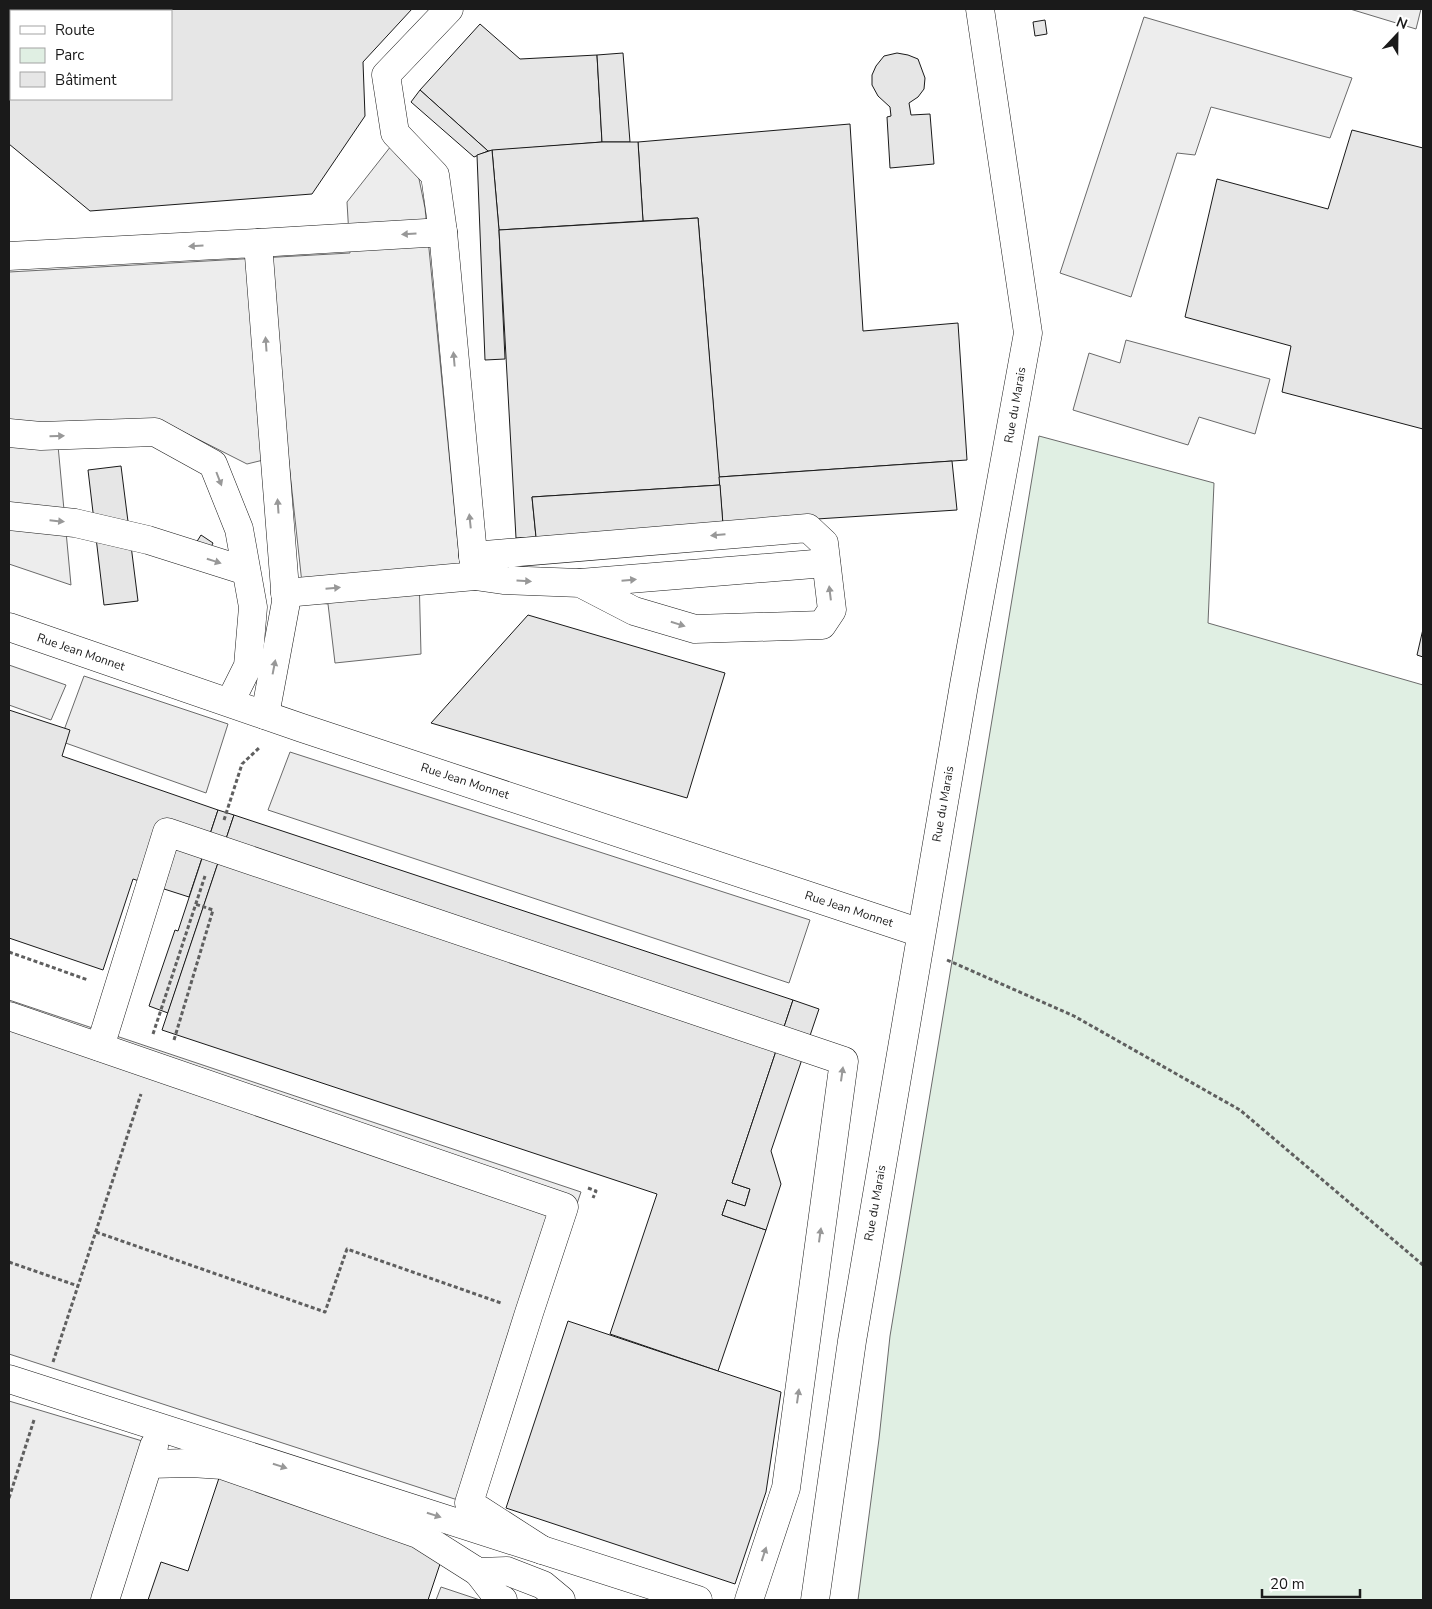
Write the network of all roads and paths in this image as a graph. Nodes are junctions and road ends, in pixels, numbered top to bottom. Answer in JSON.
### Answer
{"nodes":[{"id":1,"x":449,"y":9,"type":"edge"},
{"id":2,"x":980,"y":9,"type":"edge"},
{"id":3,"x":443,"y":232,"type":"junction"},
{"id":4,"x":258,"y":243,"type":"junction"},
{"id":5,"x":9,"y":256,"type":"edge"},
{"id":6,"x":9,"y":434,"type":"edge"},
{"id":7,"x":9,"y":516,"type":"edge"},
{"id":8,"x":826,"y":563,"type":"junction"},
{"id":9,"x":474,"y":566,"type":"junction"},
{"id":10,"x":246,"y":570,"type":"junction"},
{"id":11,"x":580,"y":584,"type":"junction"},
{"id":12,"x":284,"y":593,"type":"junction"},
{"id":13,"x":9,"y":628,"type":"edge"},
{"id":14,"x":230,"y":702,"type":"junction"},
{"id":15,"x":275,"y":718,"type":"junction"},
{"id":16,"x":214,"y":848,"type":"junction"},
{"id":17,"x":195,"y":904,"type":"junction"},
{"id":18,"x":920,"y":940,"type":"junction"},
{"id":19,"x":9,"y":1016,"type":"edge"},
{"id":20,"x":176,"y":1032,"type":"dead end"},
{"id":21,"x":151,"y":1037,"type":"dead end"},
{"id":22,"x":100,"y":1048,"type":"junction"},
{"id":23,"x":151,"y":1065,"type":"junction"},
{"id":24,"x":96,"y":1232,"type":"junction"},
{"id":25,"x":9,"y":1262,"type":"edge"},
{"id":26,"x":1423,"y":1265,"type":"edge"},
{"id":27,"x":78,"y":1286,"type":"junction"},
{"id":28,"x":529,"y":1313,"type":"junction"},
{"id":29,"x":9,"y":1379,"type":"edge"},
{"id":30,"x":44,"y":1390,"type":"junction"},
{"id":31,"x":160,"y":1428,"type":"junction"},
{"id":32,"x":148,"y":1464,"type":"junction"},
{"id":33,"x":9,"y":1498,"type":"edge"},
{"id":34,"x":542,"y":1550,"type":"junction"},
{"id":35,"x":478,"y":1572,"type":"junction"},
{"id":36,"x":104,"y":1600,"type":"edge"},
{"id":37,"x":503,"y":1600,"type":"edge"},
{"id":38,"x":561,"y":1600,"type":"edge"},
{"id":39,"x":698,"y":1600,"type":"edge"},
{"id":40,"x":749,"y":1600,"type":"edge"},
{"id":41,"x":815,"y":1600,"type":"edge"}],
"edges":[{"from":1,"to":3,"type":"street"},
{"from":2,"to":18,"type":"street","name":"Rue du Marais"},
{"from":3,"to":4,"type":"street","one_way":true},
{"from":9,"to":3,"type":"street","one_way":true},
{"from":4,"to":5,"type":"street","one_way":true},
{"from":12,"to":4,"type":"street","one_way":true},
{"from":6,"to":10,"type":"street","one_way":true},
{"from":7,"to":10,"type":"street","one_way":true},
{"from":8,"to":9,"type":"street","one_way":true},
{"from":11,"to":8,"type":"street","one_way":true},
{"from":11,"to":8,"type":"street","one_way":true},
{"from":9,"to":11,"type":"street","one_way":true},
{"from":12,"to":9,"type":"street","one_way":true},
{"from":10,"to":14,"type":"street"},
{"from":15,"to":12,"type":"street","one_way":true},
{"from":13,"to":14,"type":"street","name":"Rue Jean Monnet"},
{"from":14,"to":15,"type":"street","name":"Rue Jean Monnet"},
{"from":15,"to":16,"type":"path"},
{"from":15,"to":18,"type":"street","name":"Rue Jean Monnet"},
{"from":16,"to":17,"type":"path"},
{"from":16,"to":22,"type":"street"},
{"from":40,"to":16,"type":"street","one_way":true},
{"from":17,"to":20,"type":"path"},
{"from":17,"to":21,"type":"path"},
{"from":18,"to":26,"type":"path"},
{"from":18,"to":41,"type":"street","name":"Rue du Marais"},
{"from":19,"to":22,"type":"street"},
{"from":22,"to":23,"type":"street"},
{"from":23,"to":24,"type":"path"},
{"from":23,"to":28,"type":"street"},
{"from":24,"to":27,"type":"path"},
{"from":24,"to":28,"type":"path"},
{"from":25,"to":27,"type":"path"},
{"from":27,"to":30,"type":"path"},
{"from":28,"to":34,"type":"street"},
{"from":29,"to":30,"type":"street"},
{"from":30,"to":31,"type":"street"},
{"from":30,"to":33,"type":"path"},
{"from":31,"to":32,"type":"street"},
{"from":31,"to":34,"type":"street","one_way":true},
{"from":32,"to":35,"type":"street"},
{"from":32,"to":36,"type":"street"},
{"from":34,"to":39,"type":"street"},
{"from":35,"to":37,"type":"street"},
{"from":35,"to":38,"type":"street"}]}
